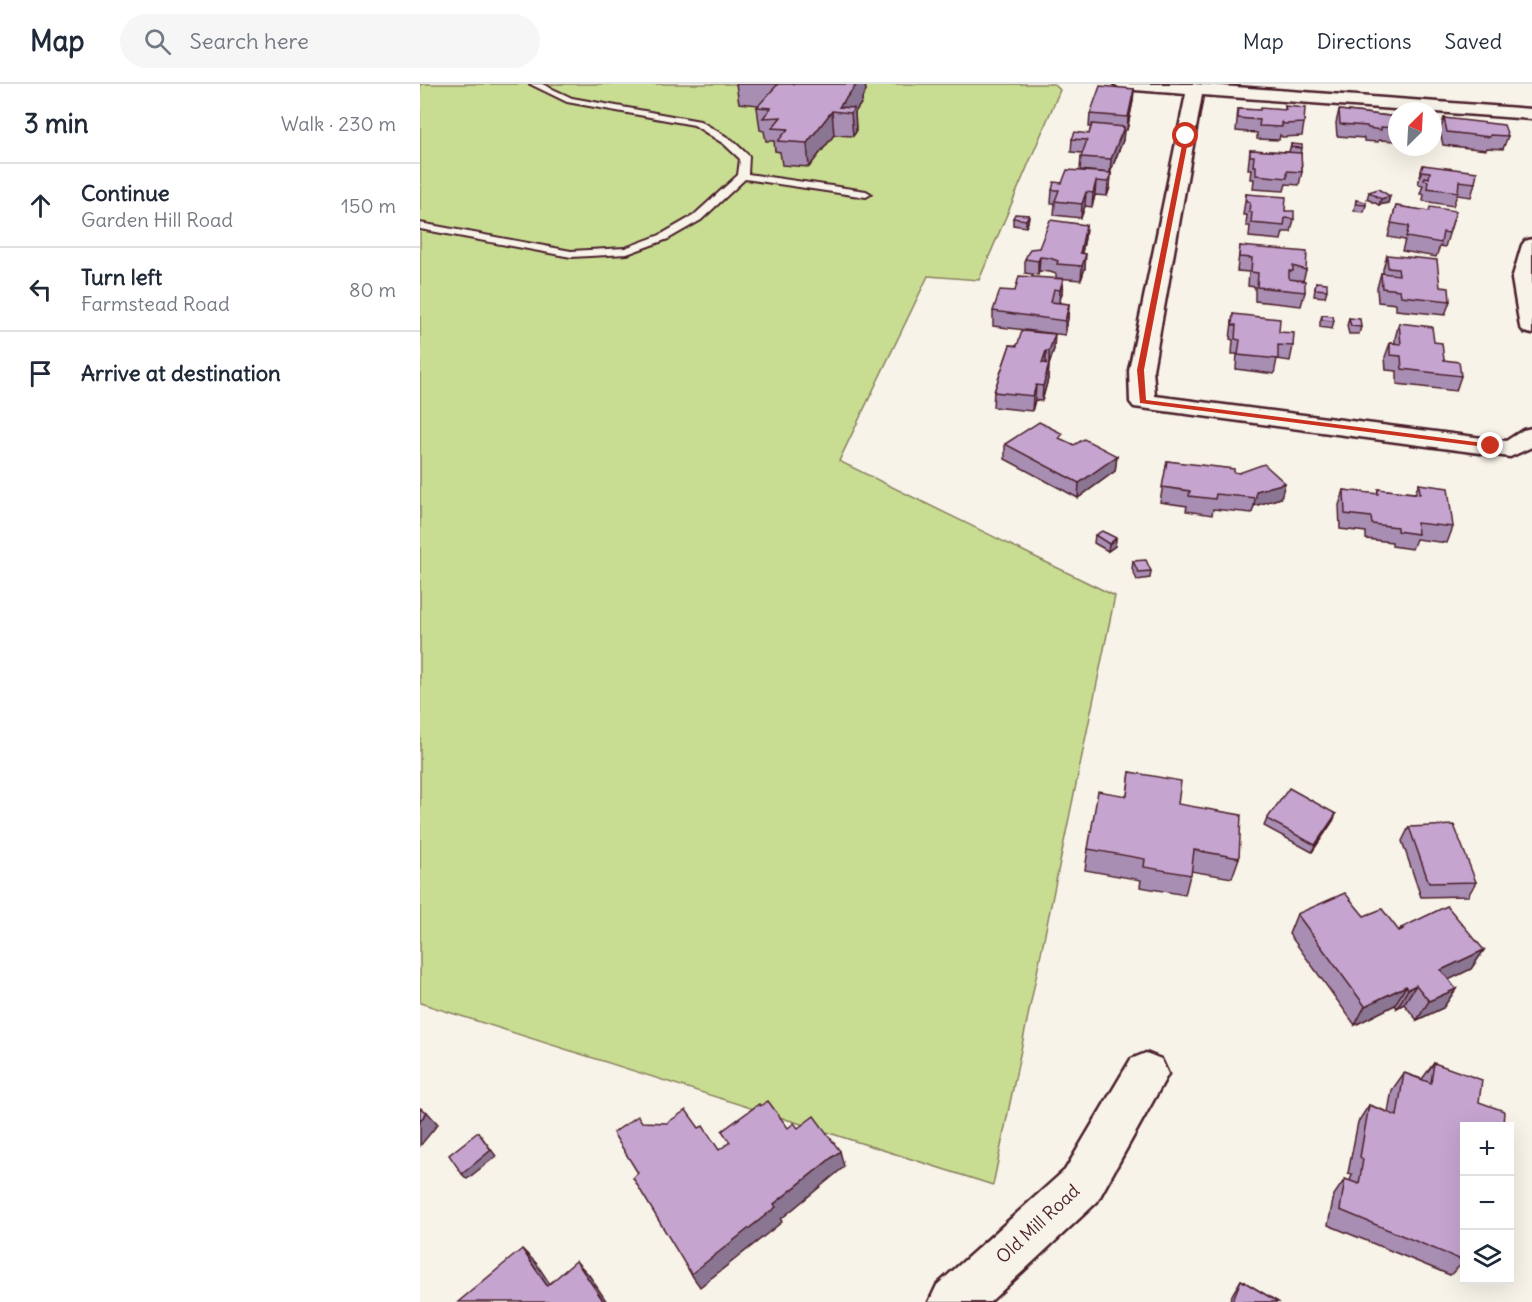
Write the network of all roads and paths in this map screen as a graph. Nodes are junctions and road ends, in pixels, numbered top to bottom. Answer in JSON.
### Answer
{"nodes":[{"id":1,"x":535,"y":84,"type":"edge"},
{"id":2,"x":1122,"y":84,"type":"edge"},
{"id":3,"x":1196,"y":89,"type":"junction"},
{"id":4,"x":1532,"y":114,"type":"edge"},
{"id":5,"x":743,"y":176,"type":"junction"},
{"id":6,"x":866,"y":194,"type":"dead end"},
{"id":7,"x":420,"y":226,"type":"edge"},
{"id":8,"x":1532,"y":245,"type":"edge"},
{"id":9,"x":1532,"y":327,"type":"edge"},
{"id":10,"x":1532,"y":436,"type":"edge"},
{"id":11,"x":1146,"y":1074,"type":"dead end"},
{"id":12,"x":954,"y":1302,"type":"edge"}],
"edges":[{"from":1,"to":5,"type":"lane"},
{"from":2,"to":3,"type":"street"},
{"from":3,"to":4,"type":"street"},
{"from":3,"to":10,"type":"street"},
{"from":5,"to":6,"type":"lane"},
{"from":5,"to":7,"type":"lane"},
{"from":8,"to":9,"type":"street"},
{"from":11,"to":12,"type":"street","name":"Old Mill Road"}]}
